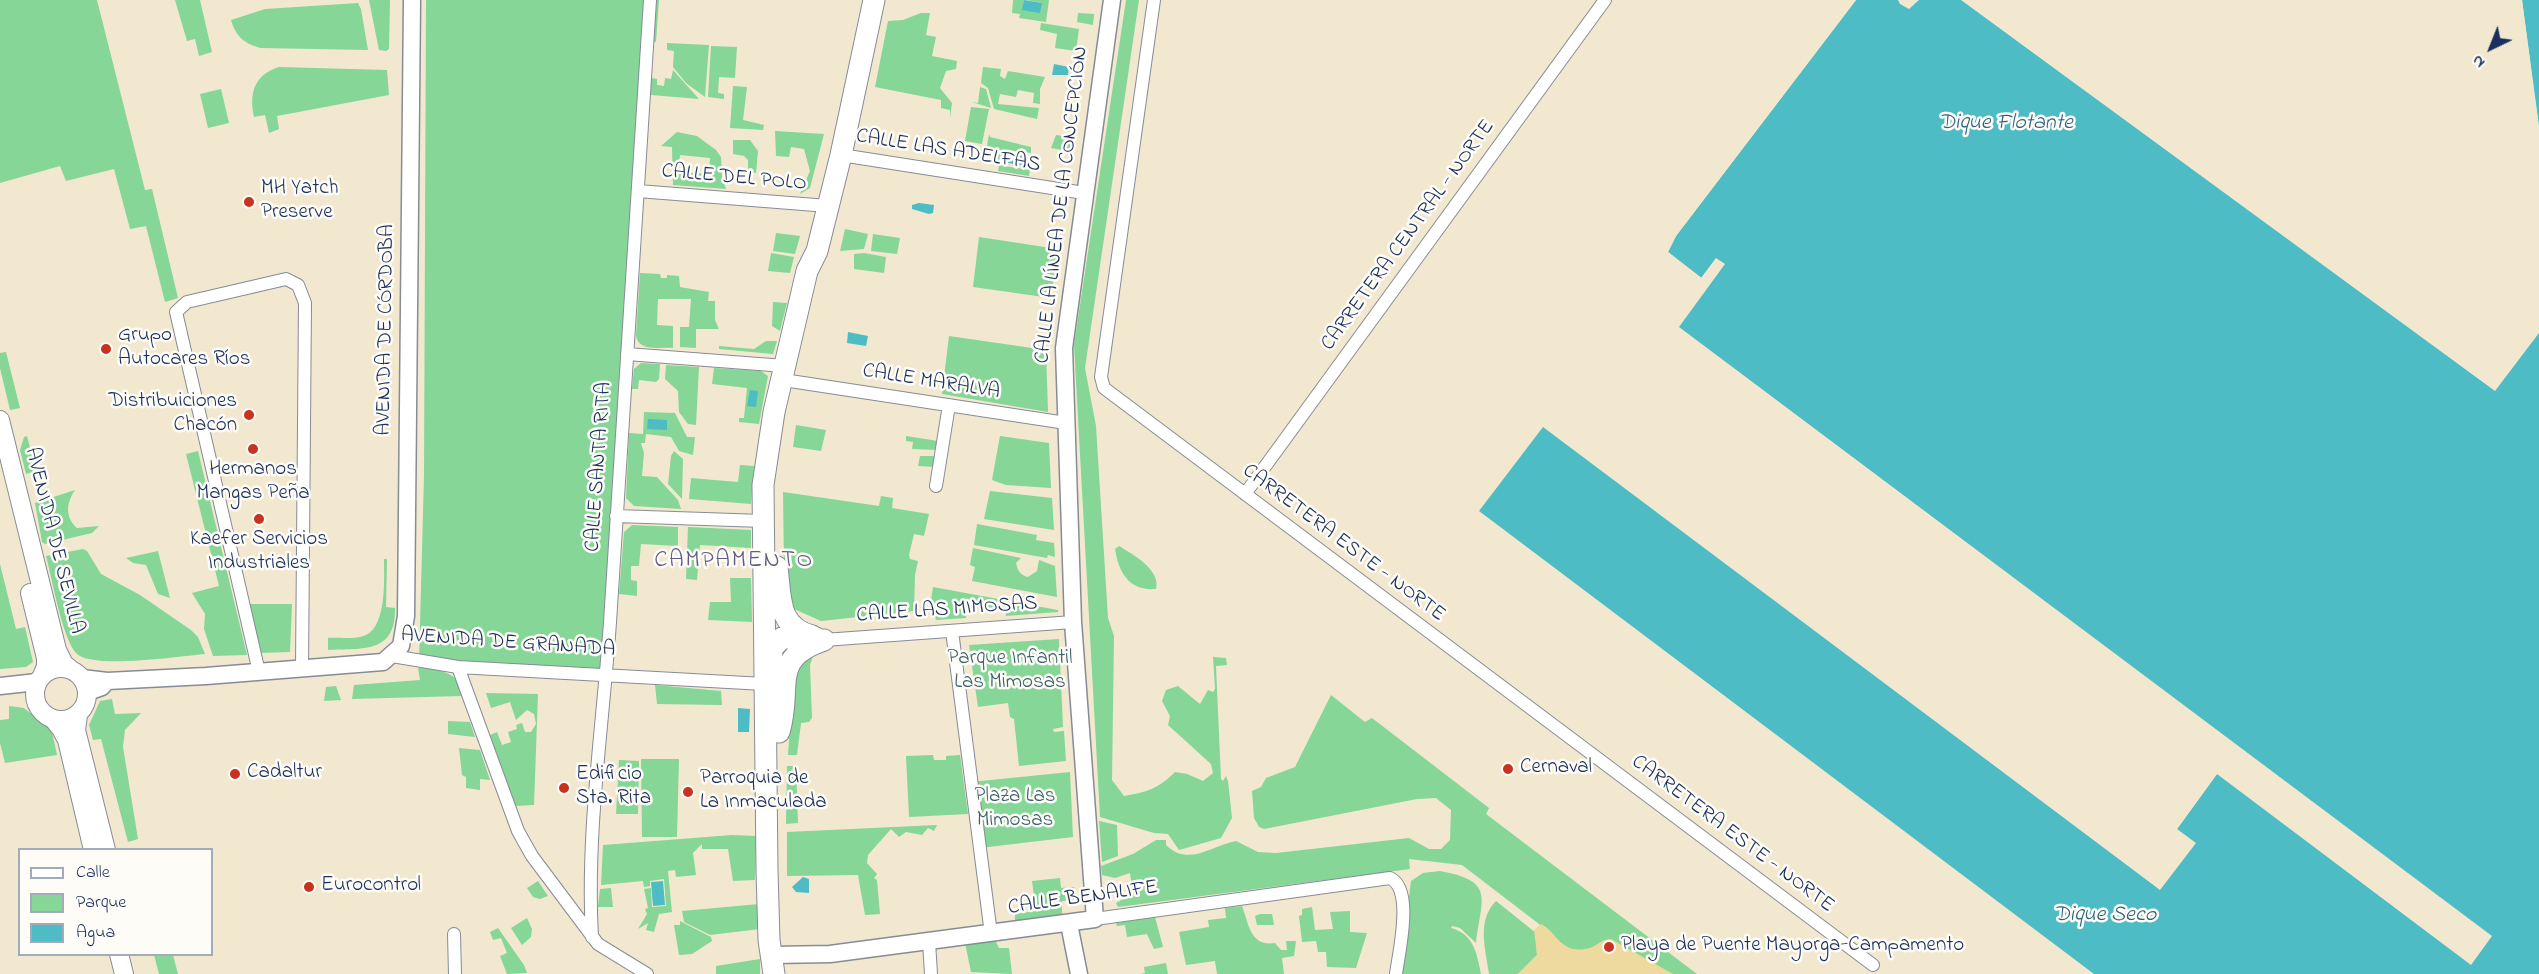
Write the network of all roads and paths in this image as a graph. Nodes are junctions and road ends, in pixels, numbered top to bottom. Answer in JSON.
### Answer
{"nodes":[{"id":1,"x":412,"y":0,"type":"edge"},
{"id":2,"x":650,"y":0,"type":"edge"},
{"id":3,"x":874,"y":0,"type":"edge"},
{"id":4,"x":1112,"y":0,"type":"edge"},
{"id":5,"x":1154,"y":0,"type":"edge"},
{"id":6,"x":1605,"y":0,"type":"edge"},
{"id":7,"x":841,"y":155,"type":"junction"},
{"id":8,"x":638,"y":191,"type":"junction"},
{"id":9,"x":1084,"y":193,"type":"junction"},
{"id":10,"x":828,"y":206,"type":"junction"},
{"id":11,"x":627,"y":354,"type":"junction"},
{"id":12,"x":787,"y":374,"type":"junction"},
{"id":13,"x":950,"y":405,"type":"junction"},
{"id":14,"x":0,"y":420,"type":"edge"},
{"id":15,"x":1066,"y":423,"type":"junction"},
{"id":16,"x":0,"y":469,"type":"edge"},
{"id":17,"x":936,"y":486,"type":"dead end"},
{"id":18,"x":1245,"y":494,"type":"junction"},
{"id":19,"x":616,"y":516,"type":"junction"},
{"id":20,"x":763,"y":521,"type":"junction"},
{"id":21,"x":777,"y":567,"type":"junction"},
{"id":22,"x":1073,"y":622,"type":"junction"},
{"id":23,"x":952,"y":631,"type":"junction"},
{"id":24,"x":818,"y":640,"type":"junction"},
{"id":25,"x":777,"y":642,"type":"junction"},
{"id":26,"x":392,"y":656,"type":"junction"},
{"id":27,"x":458,"y":667,"type":"junction"},
{"id":28,"x":302,"y":668,"type":"junction"},
{"id":29,"x":259,"y":672,"type":"junction"},
{"id":30,"x":606,"y":674,"type":"junction"},
{"id":31,"x":80,"y":680,"type":"junction"},
{"id":32,"x":38,"y":684,"type":"junction"},
{"id":33,"x":764,"y":684,"type":"junction"},
{"id":34,"x":0,"y":686,"type":"edge"},
{"id":35,"x":0,"y":693,"type":"edge"},
{"id":36,"x":78,"y":715,"type":"junction"},
{"id":37,"x":52,"y":719,"type":"junction"},
{"id":38,"x":779,"y":732,"type":"junction"},
{"id":39,"x":767,"y":835,"type":"junction"},
{"id":40,"x":93,"y":848,"type":"edge"},
{"id":41,"x":106,"y":848,"type":"edge"},
{"id":42,"x":1095,"y":920,"type":"junction"},
{"id":43,"x":1069,"y":924,"type":"junction"},
{"id":44,"x":454,"y":934,"type":"dead end"},
{"id":45,"x":992,"y":934,"type":"junction"},
{"id":46,"x":592,"y":937,"type":"junction"},
{"id":47,"x":929,"y":942,"type":"junction"},
{"id":48,"x":120,"y":956,"type":"edge"},
{"id":49,"x":132,"y":956,"type":"edge"},
{"id":50,"x":773,"y":964,"type":"edge"},
{"id":51,"x":1873,"y":965,"type":"dead end"},
{"id":52,"x":124,"y":974,"type":"edge"},
{"id":53,"x":136,"y":974,"type":"edge"},
{"id":54,"x":455,"y":974,"type":"edge"},
{"id":55,"x":647,"y":974,"type":"edge"},
{"id":56,"x":931,"y":974,"type":"edge"},
{"id":57,"x":1079,"y":974,"type":"edge"},
{"id":58,"x":1396,"y":974,"type":"edge"}],
"edges":[{"from":1,"to":26,"type":"street","name":"AVENIDA DE CÓRDOBA"},
{"from":2,"to":8,"type":"street","name":"CALLE SANTA RITA"},
{"from":3,"to":7,"type":"highway"},
{"from":4,"to":9,"type":"street","name":"CALLE LA LÍNEA DE LA CONCEPCIÓN"},
{"from":5,"to":18,"type":"street","name":"CARRETERA ESTE - NORTE"},
{"from":6,"to":18,"type":"street","name":"CARRETERA CENTRAL - NORTE"},
{"from":7,"to":9,"type":"street","name":"CALLE LAS ADELFAS"},
{"from":7,"to":10,"type":"highway"},
{"from":8,"to":10,"type":"street","name":"CALLE DEL POLO"},
{"from":8,"to":11,"type":"street","name":"CALLE SANTA RITA"},
{"from":9,"to":15,"type":"street","name":"CALLE LA LÍNEA DE LA CONCEPCIÓN"},
{"from":10,"to":12,"type":"highway"},
{"from":11,"to":12,"type":"street","name":"CALLE MARALVA"},
{"from":11,"to":19,"type":"street","name":"CALLE SANTA RITA"},
{"from":12,"to":13,"type":"street","name":"CALLE MARALVA"},
{"from":12,"to":20,"type":"highway"},
{"from":12,"to":21,"type":"highway"},
{"from":13,"to":15,"type":"street","name":"CALLE MARALVA"},
{"from":13,"to":17,"type":"street"},
{"from":14,"to":31,"type":"main road","name":"AVENIDA DE SEVILLA"},
{"from":15,"to":22,"type":"street","name":"CALLE LA LÍNEA DE LA CONCEPCIÓN"},
{"from":16,"to":32,"type":"main road","name":"AVENIDA DE SEVILLA"},
{"from":18,"to":51,"type":"street","name":"CARRETERA ESTE - NORTE"},
{"from":19,"to":20,"type":"street"},
{"from":19,"to":30,"type":"street","name":"CALLE SANTA RITA"},
{"from":20,"to":25,"type":"highway"},
{"from":20,"to":33,"type":"highway"},
{"from":21,"to":24,"type":"highway"},
{"from":21,"to":25,"type":"highway"},
{"from":22,"to":23,"type":"street","name":"CALLE LAS MIMOSAS"},
{"from":22,"to":42,"type":"street","name":"CALLE LA LÍNEA DE LA CONCEPCIÓN"},
{"from":23,"to":24,"type":"street","name":"CALLE LAS MIMOSAS"},
{"from":23,"to":45,"type":"street"},
{"from":24,"to":25,"type":"highway"},
{"from":24,"to":38,"type":"highway"},
{"from":25,"to":38,"type":"highway"},
{"from":25,"to":39,"type":"highway"},
{"from":26,"to":27,"type":"street","name":"AVENIDA DE GRANADA"},
{"from":26,"to":28,"type":"street","name":"AVENIDA DE GRANADA"},
{"from":27,"to":30,"type":"street","name":"AVENIDA DE GRANADA"},
{"from":27,"to":46,"type":"street"},
{"from":28,"to":29,"type":"street","name":"AVENIDA DE GRANADA"},
{"from":28,"to":29,"type":"street"},
{"from":29,"to":31,"type":"street","name":"AVENIDA DE GRANADA"},
{"from":30,"to":33,"type":"street","name":"AVENIDA DE GRANADA"},
{"from":30,"to":46,"type":"street","name":"CALLE SANTA RITA"},
{"from":31,"to":32,"type":"main road"},
{"from":31,"to":36,"type":"main road"},
{"from":32,"to":34,"type":"street"},
{"from":32,"to":35,"type":"street"},
{"from":32,"to":37,"type":"main road"},
{"from":33,"to":39,"type":"highway"},
{"from":36,"to":37,"type":"main road"},
{"from":36,"to":41,"type":"main road"},
{"from":37,"to":40,"type":"main road"},
{"from":38,"to":50,"type":"highway"},
{"from":39,"to":50,"type":"highway"},
{"from":42,"to":43,"type":"street","name":"CALLE BENALIFE"},
{"from":42,"to":58,"type":"street","name":"CALLE BENALIFE"},
{"from":43,"to":45,"type":"street","name":"CALLE BENALIFE"},
{"from":43,"to":57,"type":"street"},
{"from":44,"to":54,"type":"street"},
{"from":45,"to":47,"type":"street","name":"CALLE BENALIFE"},
{"from":46,"to":55,"type":"street"},
{"from":47,"to":50,"type":"street","name":"CALLE BENALIFE"},
{"from":47,"to":56,"type":"street"},
{"from":48,"to":52,"type":"main road"},
{"from":49,"to":53,"type":"main road"}]}
